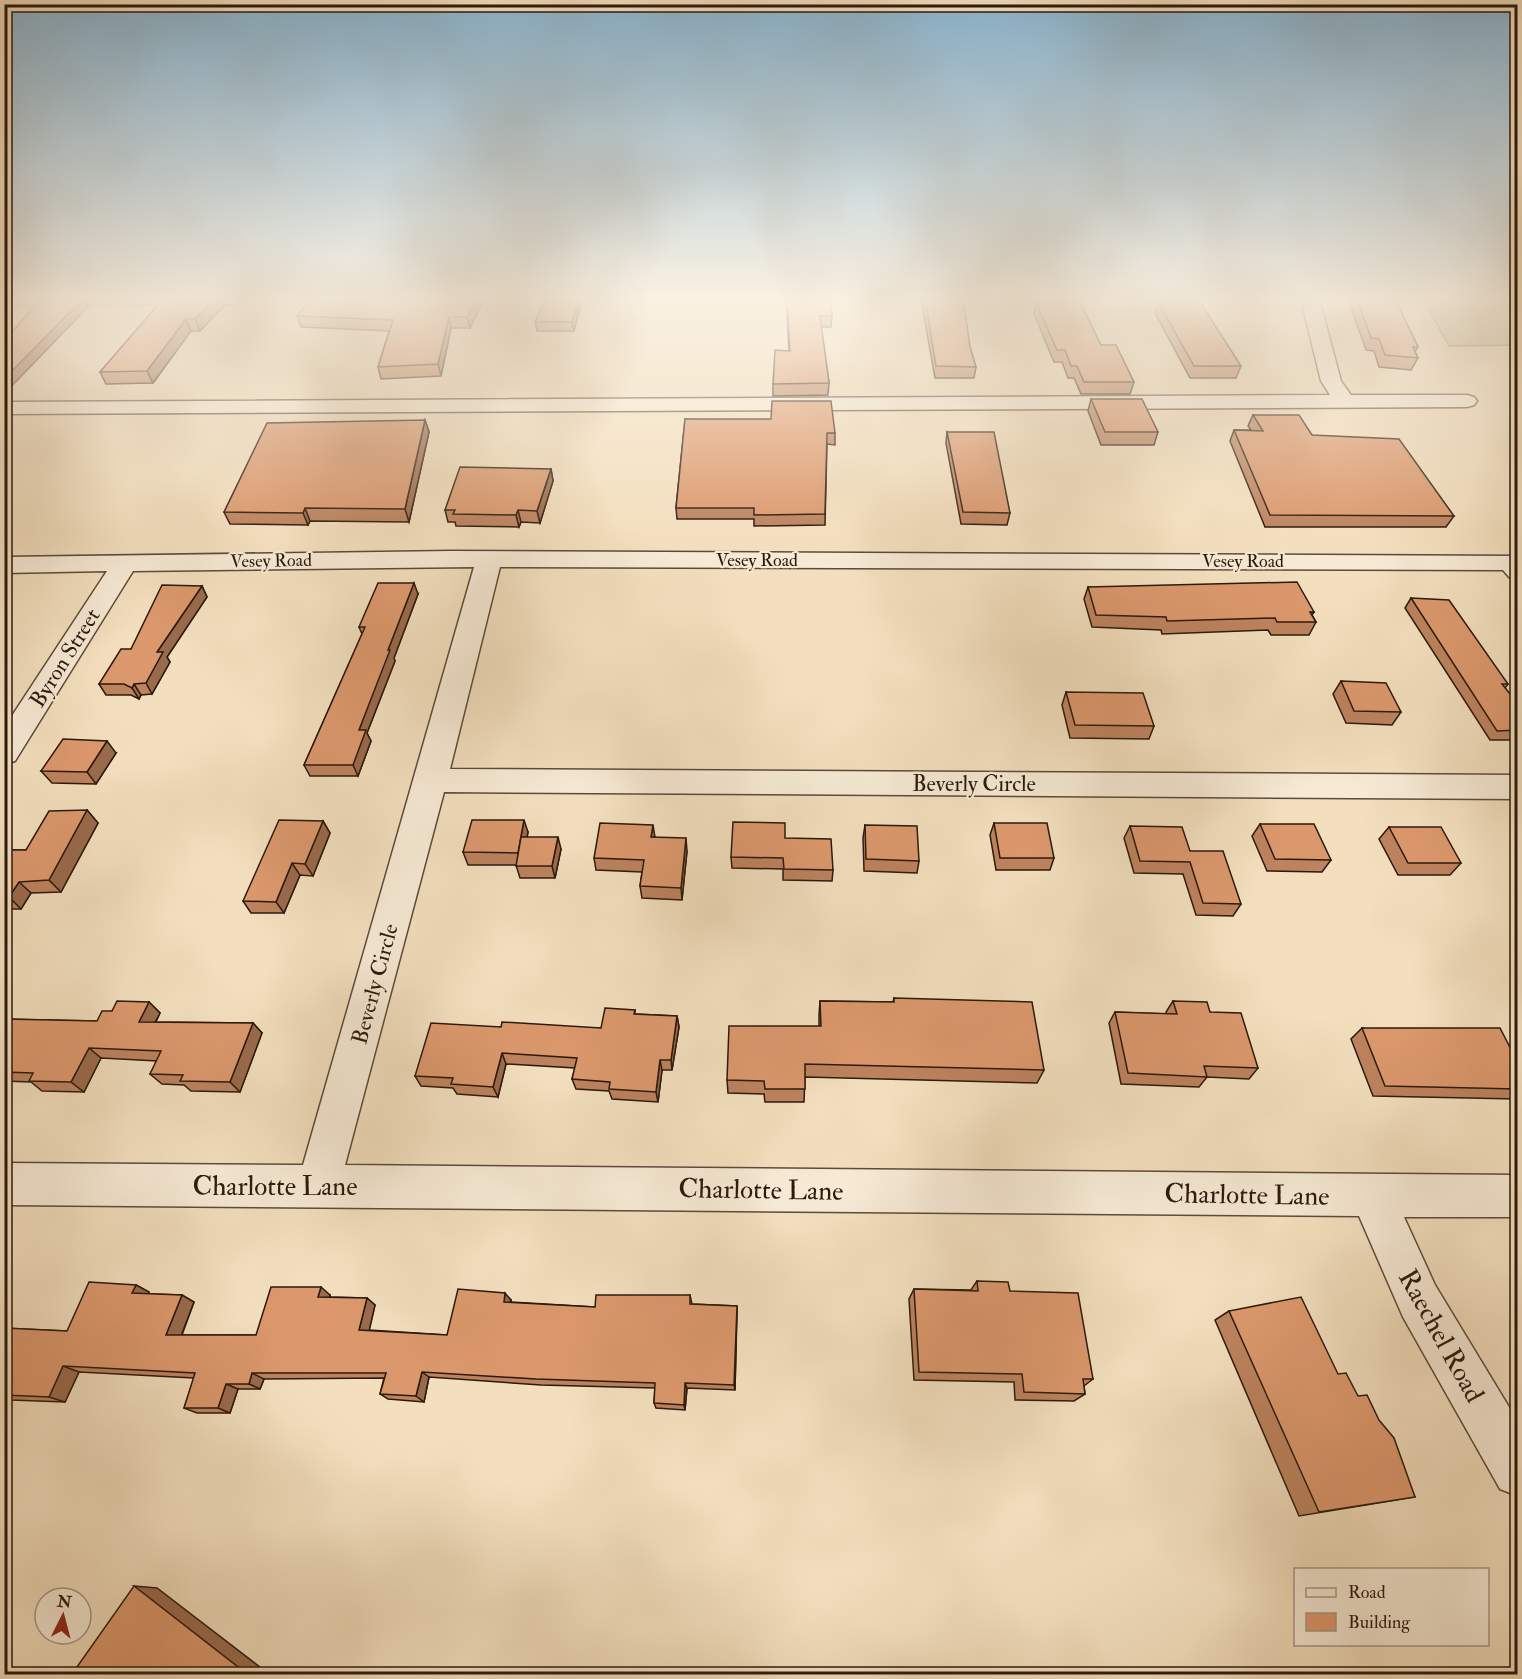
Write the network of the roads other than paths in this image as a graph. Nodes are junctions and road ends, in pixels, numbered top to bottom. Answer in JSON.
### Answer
{"nodes":[{"id":1,"x":1330,"y":377,"type":"edge"},
{"id":2,"x":1344,"y":401,"type":"junction"},
{"id":3,"x":1467,"y":401,"type":"dead end"},
{"id":4,"x":4,"y":408,"type":"edge"},
{"id":5,"x":489,"y":559,"type":"junction"},
{"id":6,"x":125,"y":563,"type":"junction"},
{"id":7,"x":4,"y":565,"type":"edge"},
{"id":8,"x":1514,"y":567,"type":"edge"},
{"id":9,"x":4,"y":753,"type":"edge"},
{"id":10,"x":431,"y":780,"type":"junction"},
{"id":11,"x":1518,"y":787,"type":"edge"},
{"id":12,"x":4,"y":1184,"type":"edge"},
{"id":13,"x":318,"y":1186,"type":"junction"},
{"id":14,"x":1372,"y":1196,"type":"junction"},
{"id":15,"x":1518,"y":1196,"type":"edge"},
{"id":16,"x":1518,"y":1471,"type":"edge"}],
"edges":[{"from":1,"to":2,"type":"street"},
{"from":2,"to":3,"type":"street"},
{"from":2,"to":4,"type":"street"},
{"from":5,"to":6,"type":"street","name":"Vesey Road"},
{"from":5,"to":8,"type":"street","name":"Vesey Road"},
{"from":5,"to":10,"type":"street","name":"Beverly Circle"},
{"from":6,"to":7,"type":"street","name":"Vesey Road"},
{"from":6,"to":9,"type":"street","name":"Byron Street"},
{"from":10,"to":11,"type":"street","name":"Beverly Circle"},
{"from":10,"to":13,"type":"street","name":"Beverly Circle"},
{"from":12,"to":13,"type":"street","name":"Charlotte Lane"},
{"from":13,"to":14,"type":"street","name":"Charlotte Lane"},
{"from":14,"to":15,"type":"street","name":"Charlotte Lane"},
{"from":14,"to":16,"type":"street","name":"Raechel Road"}]}
